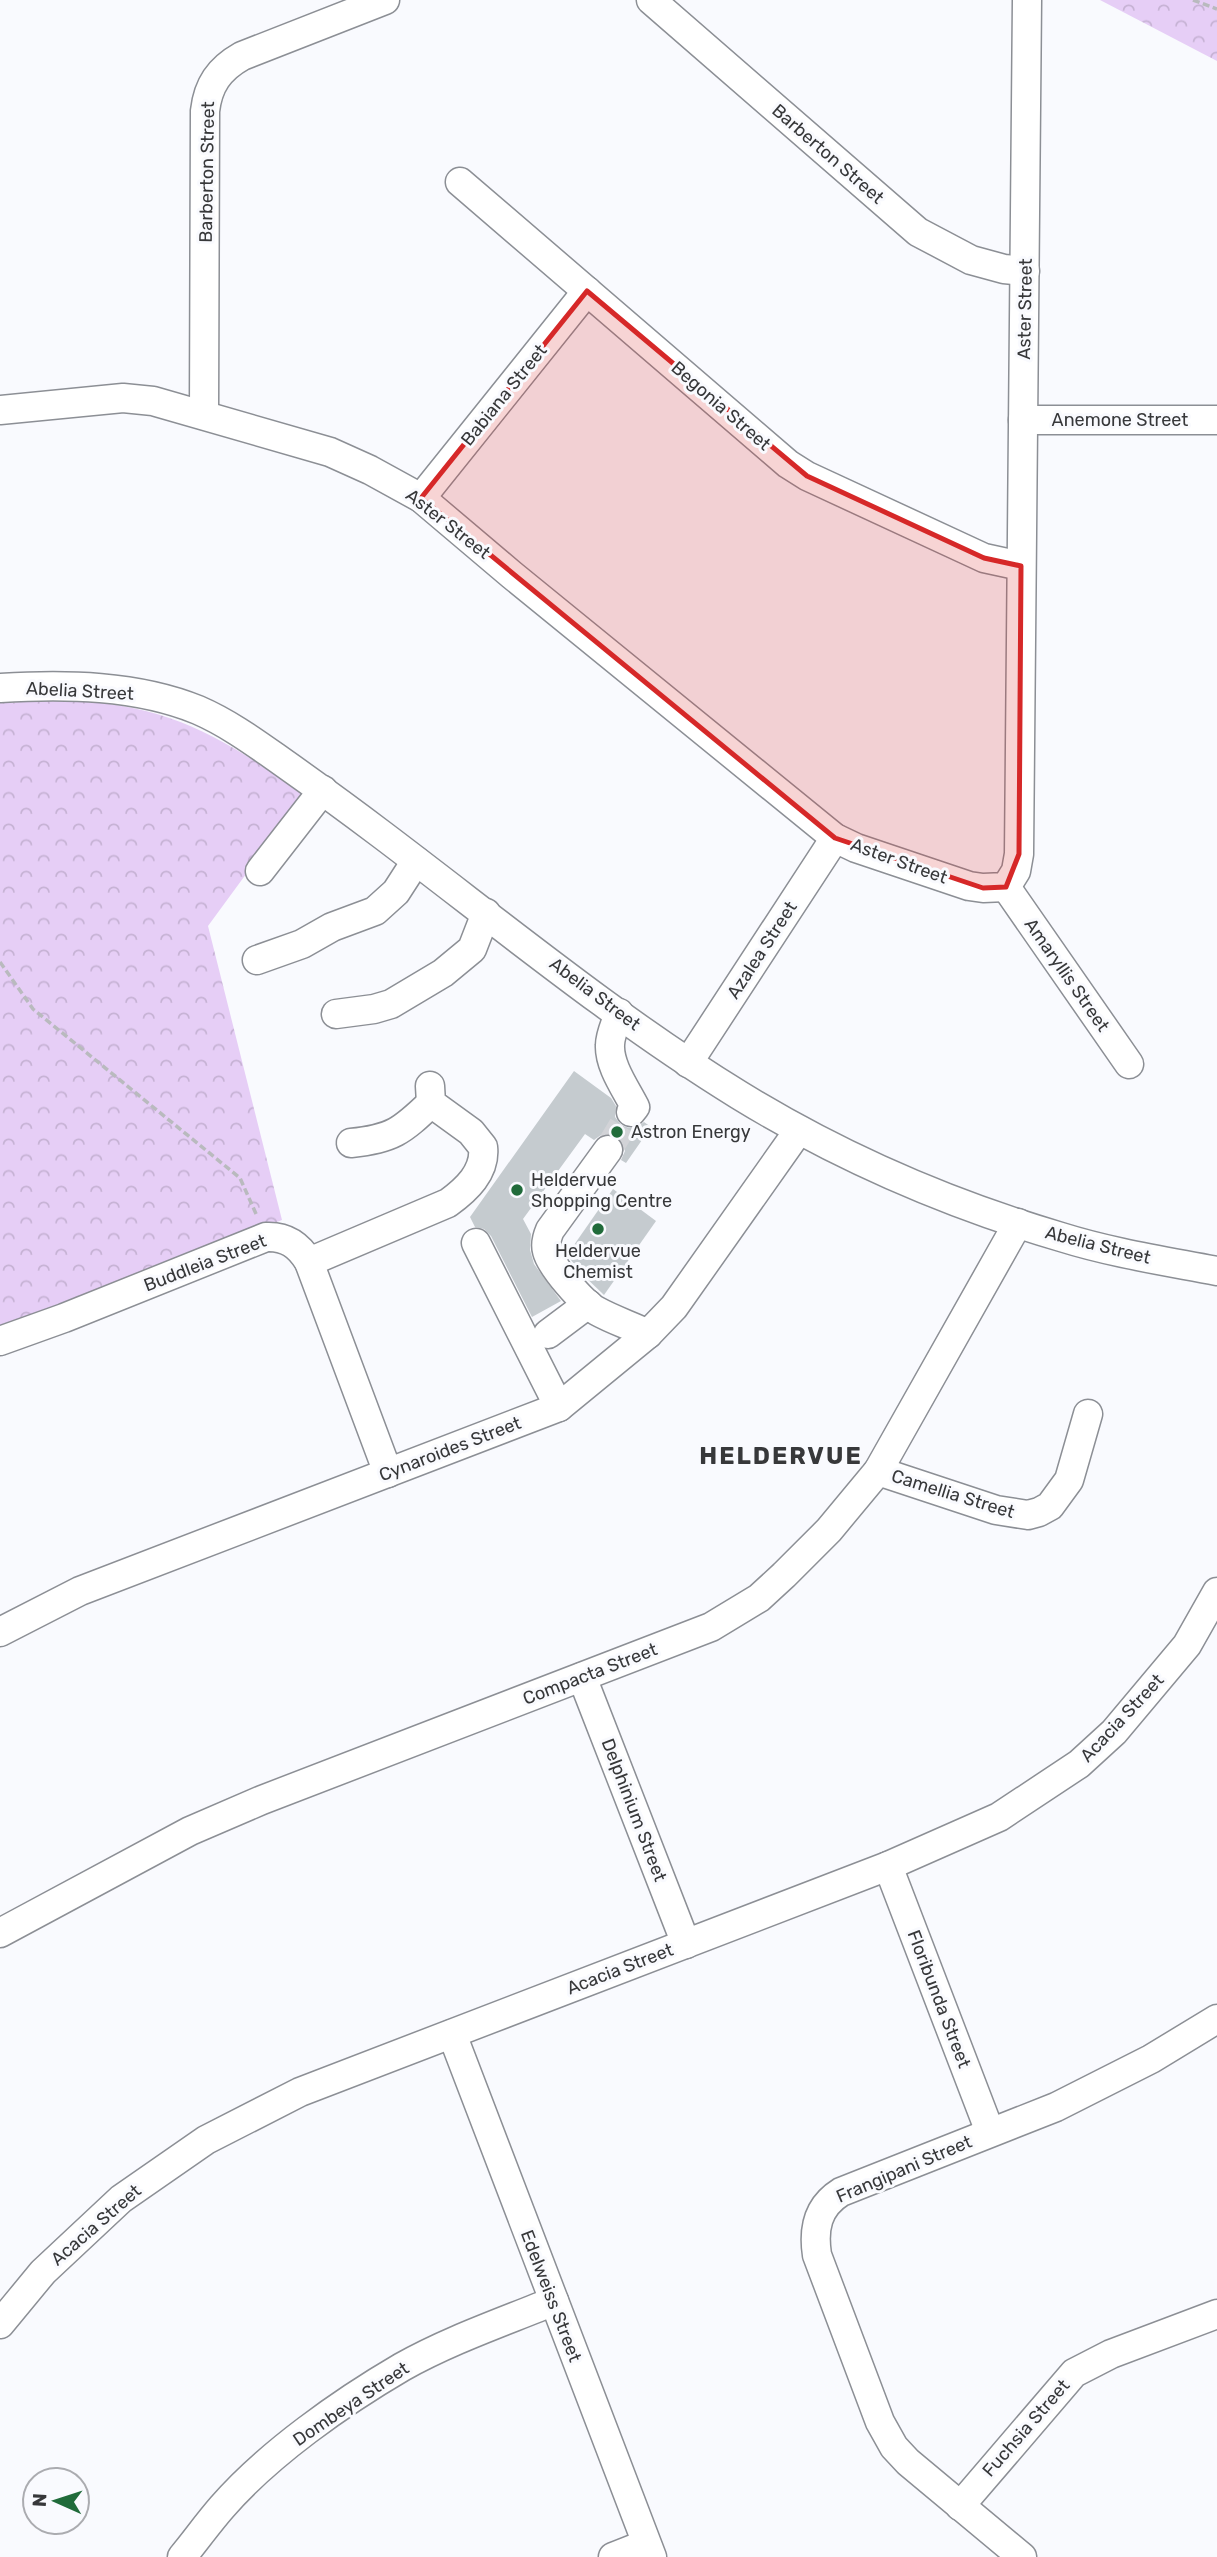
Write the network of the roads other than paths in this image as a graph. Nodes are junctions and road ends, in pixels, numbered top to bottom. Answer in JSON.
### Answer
{"nodes":[{"id":1,"x":385,"y":0,"type":"edge"},
{"id":2,"x":651,"y":0,"type":"edge"},
{"id":3,"x":1027,"y":0,"type":"edge"},
{"id":4,"x":460,"y":182,"type":"dead end"},
{"id":5,"x":1026,"y":271,"type":"junction"},
{"id":6,"x":587,"y":291,"type":"junction"},
{"id":7,"x":0,"y":410,"type":"edge"},
{"id":8,"x":204,"y":415,"type":"junction"},
{"id":9,"x":1023,"y":420,"type":"junction"},
{"id":10,"x":1217,"y":420,"type":"edge"},
{"id":11,"x":421,"y":498,"type":"junction"},
{"id":12,"x":1021,"y":566,"type":"junction"},
{"id":13,"x":0,"y":688,"type":"edge"},
{"id":14,"x":323,"y":790,"type":"junction"},
{"id":15,"x":835,"y":838,"type":"junction"},
{"id":16,"x":416,"y":860,"type":"junction"},
{"id":17,"x":260,"y":871,"type":"dead end"},
{"id":18,"x":1006,"y":887,"type":"junction"},
{"id":19,"x":486,"y":913,"type":"junction"},
{"id":20,"x":257,"y":960,"type":"dead end"},
{"id":21,"x":619,"y":1013,"type":"junction"},
{"id":22,"x":337,"y":1014,"type":"dead end"},
{"id":23,"x":688,"y":1063,"type":"junction"},
{"id":24,"x":1129,"y":1064,"type":"dead end"},
{"id":25,"x":631,"y":1112,"type":"dead end"},
{"id":26,"x":799,"y":1130,"type":"junction"},
{"id":27,"x":351,"y":1143,"type":"dead end"},
{"id":28,"x":608,"y":1150,"type":"tunnel mouth"},
{"id":29,"x":1018,"y":1223,"type":"junction"},
{"id":30,"x":476,"y":1243,"type":"dead end"},
{"id":31,"x":309,"y":1262,"type":"junction"},
{"id":32,"x":1217,"y":1271,"type":"edge"},
{"id":33,"x":587,"y":1304,"type":"junction"},
{"id":34,"x":548,"y":1334,"type":"dead end"},
{"id":35,"x":649,"y":1334,"type":"junction"},
{"id":36,"x":0,"y":1341,"type":"edge"},
{"id":37,"x":559,"y":1407,"type":"junction"},
{"id":38,"x":1088,"y":1413,"type":"dead end"},
{"id":39,"x":878,"y":1471,"type":"junction"},
{"id":40,"x":388,"y":1473,"type":"junction"},
{"id":41,"x":1217,"y":1592,"type":"edge"},
{"id":42,"x":0,"y":1632,"type":"edge"},
{"id":43,"x":582,"y":1677,"type":"junction"},
{"id":44,"x":887,"y":1866,"type":"junction"},
{"id":45,"x":0,"y":1933,"type":"edge"},
{"id":46,"x":686,"y":1944,"type":"junction"},
{"id":47,"x":1217,"y":2019,"type":"edge"},
{"id":48,"x":452,"y":2034,"type":"junction"},
{"id":49,"x":990,"y":2132,"type":"junction"},
{"id":50,"x":554,"y":2301,"type":"junction"},
{"id":51,"x":1217,"y":2314,"type":"edge"},
{"id":52,"x":0,"y":2324,"type":"edge"},
{"id":53,"x":960,"y":2505,"type":"junction"},
{"id":54,"x":649,"y":2550,"type":"edge"},
{"id":55,"x":182,"y":2557,"type":"edge"},
{"id":56,"x":613,"y":2557,"type":"edge"},
{"id":57,"x":1022,"y":2557,"type":"edge"}],
"edges":[{"from":1,"to":8,"type":"street","name":"Barberton Street"},
{"from":2,"to":5,"type":"street","name":"Barberton Street"},
{"from":3,"to":5,"type":"street","name":"Aster Street"},
{"from":4,"to":6,"type":"street","name":"Begonia Street"},
{"from":5,"to":9,"type":"street","name":"Aster Street"},
{"from":6,"to":11,"type":"street","name":"Babiana Street"},
{"from":6,"to":12,"type":"street","name":"Begonia Street"},
{"from":7,"to":8,"type":"street","name":"Aster Street"},
{"from":8,"to":11,"type":"street","name":"Aster Street"},
{"from":9,"to":10,"type":"street","name":"Anemone Street"},
{"from":9,"to":12,"type":"street","name":"Aster Street"},
{"from":11,"to":15,"type":"street","name":"Aster Street"},
{"from":12,"to":18,"type":"street","name":"Aster Street"},
{"from":13,"to":14,"type":"street","name":"Abelia Street"},
{"from":14,"to":16,"type":"street","name":"Abelia Street"},
{"from":14,"to":17,"type":"street"},
{"from":15,"to":18,"type":"street","name":"Aster Street"},
{"from":15,"to":23,"type":"street","name":"Azalea Street"},
{"from":16,"to":19,"type":"street","name":"Abelia Street"},
{"from":16,"to":20,"type":"street"},
{"from":18,"to":24,"type":"street","name":"Amaryllis Street"},
{"from":19,"to":21,"type":"street","name":"Abelia Street"},
{"from":19,"to":22,"type":"street"},
{"from":21,"to":23,"type":"street","name":"Abelia Street"},
{"from":21,"to":25,"type":"street"},
{"from":23,"to":26,"type":"street","name":"Abelia Street"},
{"from":26,"to":29,"type":"street","name":"Abelia Street"},
{"from":26,"to":35,"type":"street","name":"Cynaroides Street"},
{"from":27,"to":31,"type":"street"},
{"from":28,"to":33,"type":"street"},
{"from":29,"to":32,"type":"street","name":"Abelia Street"},
{"from":29,"to":39,"type":"street","name":"Compacta Street"},
{"from":30,"to":37,"type":"street"},
{"from":31,"to":36,"type":"street","name":"Buddleia Street"},
{"from":31,"to":40,"type":"street","name":"Buddleia Street"},
{"from":33,"to":34,"type":"street"},
{"from":33,"to":35,"type":"street"},
{"from":35,"to":37,"type":"street","name":"Cynaroides Street"},
{"from":37,"to":40,"type":"street","name":"Cynaroides Street"},
{"from":38,"to":39,"type":"street","name":"Camellia Street"},
{"from":39,"to":43,"type":"street","name":"Compacta Street"},
{"from":40,"to":42,"type":"street","name":"Cynaroides Street"},
{"from":41,"to":44,"type":"street","name":"Acacia Street"},
{"from":43,"to":45,"type":"street","name":"Compacta Street"},
{"from":43,"to":46,"type":"street","name":"Delphinium Street"},
{"from":44,"to":46,"type":"street","name":"Acacia Street"},
{"from":44,"to":49,"type":"street","name":"Floribunda Street"},
{"from":46,"to":48,"type":"street","name":"Acacia Street"},
{"from":47,"to":49,"type":"street","name":"Frangipani Street"},
{"from":48,"to":50,"type":"street","name":"Edelweiss Street"},
{"from":48,"to":52,"type":"street","name":"Acacia Street"},
{"from":49,"to":53,"type":"street","name":"Frangipani Street"},
{"from":50,"to":54,"type":"street","name":"Edelweiss Street"},
{"from":50,"to":55,"type":"street","name":"Dombeya Street"},
{"from":51,"to":53,"type":"street","name":"Fuchsia Street"},
{"from":53,"to":57,"type":"street","name":"Frangipani Street"},
{"from":54,"to":56,"type":"street"}]}
